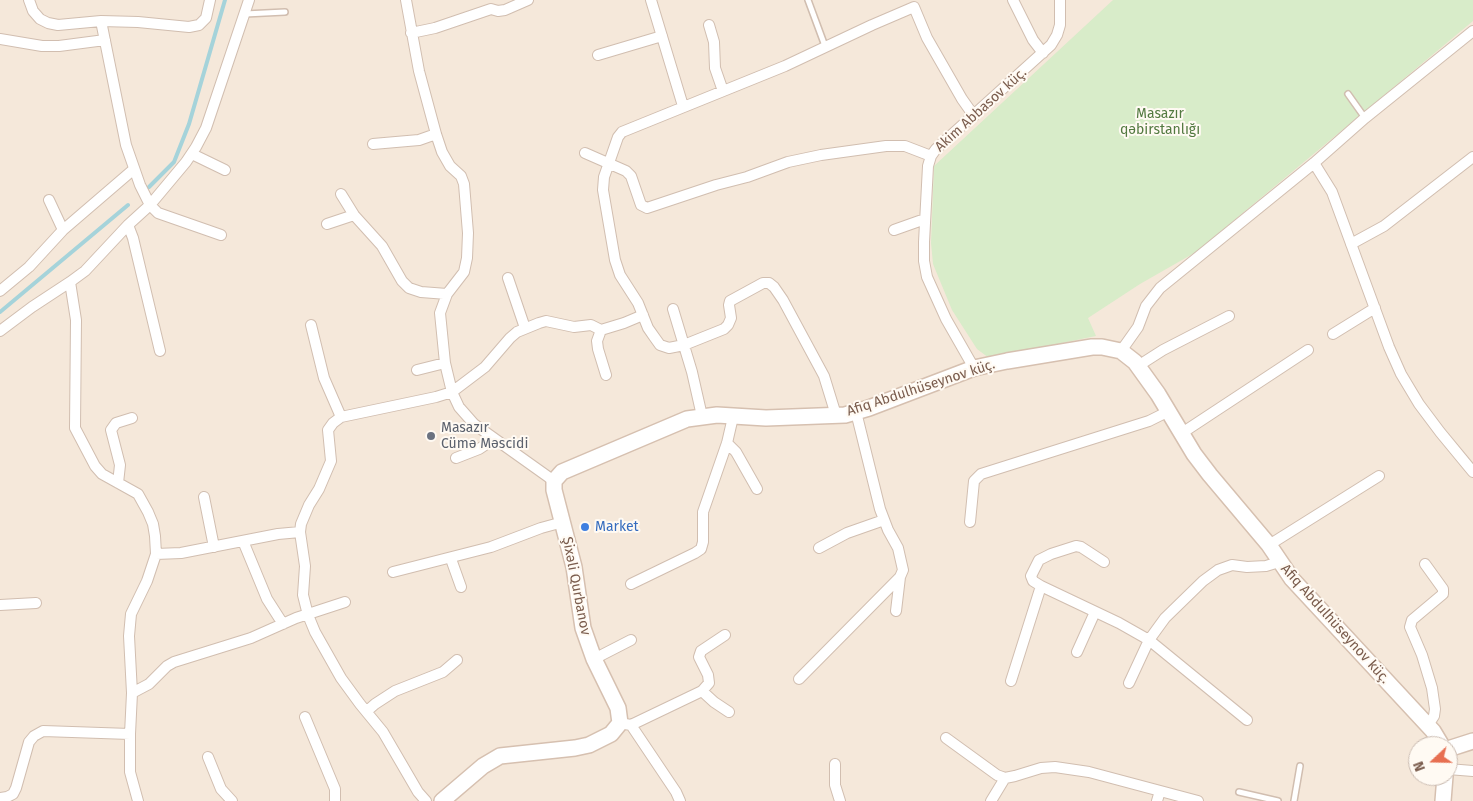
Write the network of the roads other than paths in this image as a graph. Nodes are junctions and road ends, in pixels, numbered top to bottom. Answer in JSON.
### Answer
{"nodes":[{"id":1,"x":29,"y":0,"type":"edge"},
{"id":2,"x":210,"y":0,"type":"edge"},
{"id":3,"x":249,"y":0,"type":"edge"},
{"id":4,"x":406,"y":0,"type":"edge"},
{"id":5,"x":528,"y":0,"type":"edge"},
{"id":6,"x":651,"y":0,"type":"edge"},
{"id":7,"x":808,"y":0,"type":"edge"},
{"id":8,"x":1013,"y":0,"type":"edge"},
{"id":9,"x":1060,"y":0,"type":"edge"},
{"id":10,"x":490,"y":4,"type":"edge"},
{"id":11,"x":913,"y":4,"type":"edge"},
{"id":12,"x":285,"y":12,"type":"dead end"},
{"id":13,"x":244,"y":14,"type":"junction"},
{"id":14,"x":101,"y":21,"type":"junction"},
{"id":15,"x":709,"y":25,"type":"dead end"},
{"id":16,"x":1473,"y":31,"type":"edge"},
{"id":17,"x":411,"y":33,"type":"junction"},
{"id":18,"x":662,"y":36,"type":"junction"},
{"id":19,"x":0,"y":39,"type":"edge"},
{"id":20,"x":105,"y":40,"type":"junction"},
{"id":21,"x":825,"y":46,"type":"junction"},
{"id":22,"x":1043,"y":54,"type":"junction"},
{"id":23,"x":598,"y":55,"type":"dead end"},
{"id":24,"x":723,"y":90,"type":"junction"},
{"id":25,"x":1348,"y":94,"type":"dead end"},
{"id":26,"x":683,"y":106,"type":"junction"},
{"id":27,"x":974,"y":116,"type":"junction"},
{"id":28,"x":1365,"y":118,"type":"junction"},
{"id":29,"x":436,"y":134,"type":"junction"},
{"id":30,"x":373,"y":144,"type":"dead end"},
{"id":31,"x":585,"y":153,"type":"dead end"},
{"id":32,"x":192,"y":154,"type":"junction"},
{"id":33,"x":931,"y":156,"type":"junction"},
{"id":34,"x":1473,"y":156,"type":"edge"},
{"id":35,"x":608,"y":163,"type":"junction"},
{"id":36,"x":1314,"y":163,"type":"junction"},
{"id":37,"x":134,"y":169,"type":"junction"},
{"id":38,"x":224,"y":170,"type":"dead end"},
{"id":39,"x":341,"y":194,"type":"dead end"},
{"id":40,"x":49,"y":200,"type":"dead end"},
{"id":41,"x":150,"y":205,"type":"junction"},
{"id":42,"x":354,"y":215,"type":"junction"},
{"id":43,"x":925,"y":219,"type":"junction"},
{"id":44,"x":328,"y":224,"type":"dead end"},
{"id":45,"x":128,"y":225,"type":"junction"},
{"id":46,"x":63,"y":230,"type":"junction"},
{"id":47,"x":894,"y":230,"type":"dead end"},
{"id":48,"x":221,"y":235,"type":"dead end"},
{"id":49,"x":1351,"y":244,"type":"junction"},
{"id":50,"x":508,"y":278,"type":"dead end"},
{"id":51,"x":70,"y":282,"type":"junction"},
{"id":52,"x":0,"y":291,"type":"edge"},
{"id":53,"x":447,"y":294,"type":"junction"},
{"id":54,"x":1375,"y":308,"type":"junction"},
{"id":55,"x":673,"y":309,"type":"dead end"},
{"id":56,"x":643,"y":315,"type":"junction"},
{"id":57,"x":1228,"y":316,"type":"dead end"},
{"id":58,"x":311,"y":325,"type":"dead end"},
{"id":59,"x":525,"y":328,"type":"junction"},
{"id":60,"x":600,"y":330,"type":"junction"},
{"id":61,"x":0,"y":331,"type":"edge"},
{"id":62,"x":1333,"y":334,"type":"dead end"},
{"id":63,"x":684,"y":345,"type":"junction"},
{"id":64,"x":1308,"y":350,"type":"dead end"},
{"id":65,"x":160,"y":351,"type":"dead end"},
{"id":66,"x":1120,"y":351,"type":"junction"},
{"id":67,"x":445,"y":363,"type":"junction"},
{"id":68,"x":1138,"y":366,"type":"junction"},
{"id":69,"x":974,"y":368,"type":"junction"},
{"id":70,"x":417,"y":370,"type":"dead end"},
{"id":71,"x":606,"y":375,"type":"dead end"},
{"id":72,"x":452,"y":392,"type":"junction"},
{"id":73,"x":1169,"y":411,"type":"junction"},
{"id":74,"x":856,"y":412,"type":"junction"},
{"id":75,"x":836,"y":415,"type":"junction"},
{"id":76,"x":702,"y":416,"type":"junction"},
{"id":77,"x":340,"y":417,"type":"junction"},
{"id":78,"x":732,"y":417,"type":"junction"},
{"id":79,"x":132,"y":418,"type":"dead end"},
{"id":80,"x":1182,"y":433,"type":"junction"},
{"id":81,"x":494,"y":439,"type":"junction"},
{"id":82,"x":727,"y":443,"type":"junction"},
{"id":83,"x":456,"y":458,"type":"dead end"},
{"id":84,"x":1473,"y":472,"type":"edge"},
{"id":85,"x":1379,"y":476,"type":"dead end"},
{"id":86,"x":554,"y":481,"type":"junction"},
{"id":87,"x":118,"y":483,"type":"junction"},
{"id":88,"x":757,"y":489,"type":"dead end"},
{"id":89,"x":204,"y":497,"type":"dead end"},
{"id":90,"x":884,"y":520,"type":"junction"},
{"id":91,"x":563,"y":522,"type":"junction"},
{"id":92,"x":970,"y":522,"type":"dead end"},
{"id":93,"x":300,"y":532,"type":"junction"},
{"id":94,"x":243,"y":541,"type":"junction"},
{"id":95,"x":1269,"y":545,"type":"junction"},
{"id":96,"x":214,"y":547,"type":"junction"},
{"id":97,"x":819,"y":548,"type":"dead end"},
{"id":98,"x":156,"y":554,"type":"junction"},
{"id":99,"x":451,"y":559,"type":"junction"},
{"id":100,"x":1104,"y":562,"type":"dead end"},
{"id":101,"x":1279,"y":562,"type":"junction"},
{"id":102,"x":1424,"y":564,"type":"dead end"},
{"id":103,"x":393,"y":572,"type":"dead end"},
{"id":104,"x":900,"y":577,"type":"junction"},
{"id":105,"x":631,"y":584,"type":"dead end"},
{"id":106,"x":1041,"y":586,"type":"junction"},
{"id":107,"x":461,"y":587,"type":"dead end"},
{"id":108,"x":344,"y":602,"type":"dead end"},
{"id":109,"x":36,"y":603,"type":"dead end"},
{"id":110,"x":0,"y":605,"type":"edge"},
{"id":111,"x":896,"y":611,"type":"dead end"},
{"id":112,"x":1095,"y":612,"type":"junction"},
{"id":113,"x":308,"y":615,"type":"junction"},
{"id":114,"x":283,"y":624,"type":"junction"},
{"id":115,"x":725,"y":635,"type":"dead end"},
{"id":116,"x":631,"y":640,"type":"dead end"},
{"id":117,"x":1150,"y":640,"type":"junction"},
{"id":118,"x":1076,"y":652,"type":"dead end"},
{"id":119,"x":594,"y":659,"type":"junction"},
{"id":120,"x":456,"y":660,"type":"dead end"},
{"id":121,"x":799,"y":679,"type":"dead end"},
{"id":122,"x":1011,"y":681,"type":"dead end"},
{"id":123,"x":1129,"y":683,"type":"dead end"},
{"id":124,"x":702,"y":691,"type":"junction"},
{"id":125,"x":132,"y":693,"type":"junction"},
{"id":126,"x":367,"y":712,"type":"junction"},
{"id":127,"x":729,"y":712,"type":"dead end"},
{"id":128,"x":305,"y":717,"type":"dead end"},
{"id":129,"x":1247,"y":720,"type":"dead end"},
{"id":130,"x":626,"y":724,"type":"junction"},
{"id":131,"x":1428,"y":725,"type":"junction"},
{"id":132,"x":130,"y":734,"type":"junction"},
{"id":133,"x":1437,"y":736,"type":"edge"},
{"id":134,"x":946,"y":738,"type":"dead end"},
{"id":135,"x":1473,"y":741,"type":"edge"},
{"id":136,"x":1458,"y":746,"type":"edge"},
{"id":137,"x":208,"y":757,"type":"dead end"},
{"id":138,"x":835,"y":764,"type":"dead end"},
{"id":139,"x":1300,"y":766,"type":"dead end"},
{"id":140,"x":1458,"y":769,"type":"edge"},
{"id":141,"x":1473,"y":771,"type":"edge"},
{"id":142,"x":1004,"y":778,"type":"junction"},
{"id":143,"x":1445,"y":786,"type":"edge"},
{"id":144,"x":1239,"y":792,"type":"dead end"},
{"id":145,"x":1158,"y":796,"type":"edge"},
{"id":146,"x":0,"y":798,"type":"edge"},
{"id":147,"x":138,"y":801,"type":"edge"},
{"id":148,"x":232,"y":801,"type":"edge"},
{"id":149,"x":335,"y":801,"type":"edge"},
{"id":150,"x":426,"y":801,"type":"edge"},
{"id":151,"x":442,"y":801,"type":"edge"},
{"id":152,"x":680,"y":801,"type":"edge"},
{"id":153,"x":840,"y":801,"type":"edge"},
{"id":154,"x":991,"y":801,"type":"edge"},
{"id":155,"x":1198,"y":801,"type":"edge"},
{"id":156,"x":1278,"y":801,"type":"edge"},
{"id":157,"x":1294,"y":801,"type":"edge"},
{"id":158,"x":1443,"y":801,"type":"edge"}],
"edges":[{"from":1,"to":14,"type":"street"},
{"from":2,"to":14,"type":"street"},
{"from":3,"to":13,"type":"street"},
{"from":4,"to":17,"type":"street"},
{"from":5,"to":10,"type":"street"},
{"from":6,"to":18,"type":"street"},
{"from":7,"to":21,"type":"lane"},
{"from":8,"to":22,"type":"street"},
{"from":9,"to":22,"type":"street","name":"Akim Abbasov küç."},
{"from":10,"to":17,"type":"street"},
{"from":11,"to":21,"type":"street"},
{"from":11,"to":27,"type":"street"},
{"from":12,"to":13,"type":"lane"},
{"from":13,"to":32,"type":"street"},
{"from":14,"to":20,"type":"street"},
{"from":15,"to":24,"type":"street"},
{"from":16,"to":28,"type":"street"},
{"from":17,"to":29,"type":"street"},
{"from":18,"to":23,"type":"street"},
{"from":18,"to":26,"type":"street"},
{"from":19,"to":20,"type":"street"},
{"from":20,"to":37,"type":"street"},
{"from":21,"to":24,"type":"street"},
{"from":22,"to":27,"type":"street","name":"Akim Abbasov küç."},
{"from":24,"to":26,"type":"street"},
{"from":25,"to":28,"type":"lane"},
{"from":26,"to":35,"type":"street"},
{"from":27,"to":33,"type":"street","name":"Akim Abbasov küç."},
{"from":28,"to":36,"type":"street"},
{"from":29,"to":30,"type":"street"},
{"from":29,"to":53,"type":"street"},
{"from":31,"to":35,"type":"street"},
{"from":32,"to":38,"type":"street"},
{"from":32,"to":41,"type":"street"},
{"from":33,"to":35,"type":"street"},
{"from":33,"to":43,"type":"street","name":"Akim Abbasov küç."},
{"from":34,"to":49,"type":"street"},
{"from":35,"to":56,"type":"street"},
{"from":36,"to":49,"type":"street"},
{"from":36,"to":66,"type":"street"},
{"from":37,"to":41,"type":"street"},
{"from":37,"to":46,"type":"street"},
{"from":39,"to":42,"type":"street"},
{"from":40,"to":46,"type":"street"},
{"from":41,"to":45,"type":"street"},
{"from":41,"to":48,"type":"street"},
{"from":42,"to":44,"type":"street"},
{"from":42,"to":53,"type":"street"},
{"from":43,"to":47,"type":"street"},
{"from":43,"to":69,"type":"street","name":"Akim Abbasov küç."},
{"from":45,"to":51,"type":"street"},
{"from":45,"to":65,"type":"street"},
{"from":46,"to":52,"type":"street"},
{"from":49,"to":54,"type":"street"},
{"from":50,"to":59,"type":"street"},
{"from":51,"to":61,"type":"street"},
{"from":51,"to":87,"type":"street"},
{"from":53,"to":67,"type":"street"},
{"from":54,"to":62,"type":"street"},
{"from":54,"to":84,"type":"street"},
{"from":55,"to":63,"type":"street"},
{"from":56,"to":60,"type":"street"},
{"from":56,"to":63,"type":"street"},
{"from":57,"to":68,"type":"street"},
{"from":58,"to":77,"type":"street"},
{"from":59,"to":60,"type":"street"},
{"from":59,"to":72,"type":"street"},
{"from":60,"to":71,"type":"street"},
{"from":63,"to":75,"type":"street"},
{"from":63,"to":76,"type":"street"},
{"from":64,"to":80,"type":"street"},
{"from":66,"to":68,"type":"street","name":"Afiq Abdulhüseynov küç."},
{"from":66,"to":69,"type":"street","name":"Afiq Abdulhüseynov küç."},
{"from":67,"to":70,"type":"street"},
{"from":67,"to":72,"type":"street"},
{"from":68,"to":73,"type":"street","name":"Afiq Abdulhüseynov küç."},
{"from":69,"to":74,"type":"street","name":"Afiq Abdulhüseynov küç."},
{"from":72,"to":77,"type":"street"},
{"from":72,"to":81,"type":"street"},
{"from":73,"to":80,"type":"street","name":"Afiq Abdulhüseynov küç."},
{"from":73,"to":92,"type":"street"},
{"from":74,"to":75,"type":"street","name":"Afiq Abdulhüseynov küç."},
{"from":74,"to":90,"type":"street"},
{"from":75,"to":78,"type":"street","name":"Afiq Abdulhüseynov küç."},
{"from":76,"to":78,"type":"street","name":"Afiq Abdulhüseynov küç."},
{"from":76,"to":86,"type":"street","name":"Afiq Abdulhüseynov küç."},
{"from":77,"to":93,"type":"street"},
{"from":78,"to":82,"type":"street"},
{"from":79,"to":87,"type":"street"},
{"from":80,"to":95,"type":"street","name":"Afiq Abdulhüseynov küç."},
{"from":81,"to":83,"type":"street"},
{"from":81,"to":86,"type":"street"},
{"from":82,"to":88,"type":"street"},
{"from":82,"to":105,"type":"street"},
{"from":85,"to":95,"type":"street"},
{"from":86,"to":91,"type":"street","name":"Şixəli Qurbanov"},
{"from":87,"to":98,"type":"street"},
{"from":89,"to":96,"type":"street"},
{"from":90,"to":97,"type":"street"},
{"from":90,"to":104,"type":"street"},
{"from":91,"to":99,"type":"street"},
{"from":91,"to":119,"type":"street","name":"Şixəli Qurbanov"},
{"from":93,"to":94,"type":"street"},
{"from":93,"to":113,"type":"street"},
{"from":94,"to":96,"type":"street"},
{"from":94,"to":114,"type":"street"},
{"from":95,"to":101,"type":"street","name":"Afiq Abdulhüseynov küç."},
{"from":96,"to":98,"type":"street"},
{"from":98,"to":125,"type":"street"},
{"from":99,"to":103,"type":"street"},
{"from":99,"to":107,"type":"street"},
{"from":100,"to":106,"type":"street"},
{"from":101,"to":117,"type":"street"},
{"from":101,"to":131,"type":"street","name":"Afiq Abdulhüseynov küç."},
{"from":102,"to":131,"type":"street"},
{"from":104,"to":111,"type":"street"},
{"from":104,"to":121,"type":"street"},
{"from":106,"to":112,"type":"street"},
{"from":106,"to":122,"type":"street"},
{"from":108,"to":113,"type":"street"},
{"from":109,"to":110,"type":"street"},
{"from":112,"to":117,"type":"street"},
{"from":112,"to":118,"type":"street"},
{"from":113,"to":114,"type":"street"},
{"from":113,"to":126,"type":"street"},
{"from":114,"to":125,"type":"street"},
{"from":115,"to":124,"type":"street"},
{"from":116,"to":119,"type":"street"},
{"from":117,"to":123,"type":"street"},
{"from":117,"to":129,"type":"street"},
{"from":119,"to":130,"type":"street","name":"Şixəli Qurbanov"},
{"from":120,"to":126,"type":"street"},
{"from":124,"to":127,"type":"street"},
{"from":124,"to":130,"type":"street"},
{"from":125,"to":132,"type":"street"},
{"from":126,"to":150,"type":"street"},
{"from":128,"to":149,"type":"street"},
{"from":130,"to":151,"type":"street"},
{"from":130,"to":152,"type":"street"},
{"from":131,"to":133,"type":"street","name":"Afiq Abdulhüseynov küç."},
{"from":132,"to":146,"type":"street"},
{"from":132,"to":147,"type":"street"},
{"from":134,"to":142,"type":"street"},
{"from":135,"to":136,"type":"street"},
{"from":137,"to":148,"type":"street"},
{"from":138,"to":153,"type":"street"},
{"from":139,"to":157,"type":"lane"},
{"from":140,"to":141,"type":"street"},
{"from":142,"to":145,"type":"street"},
{"from":142,"to":154,"type":"street"},
{"from":143,"to":158,"type":"street"},
{"from":144,"to":156,"type":"lane"},
{"from":145,"to":155,"type":"street"}]}
